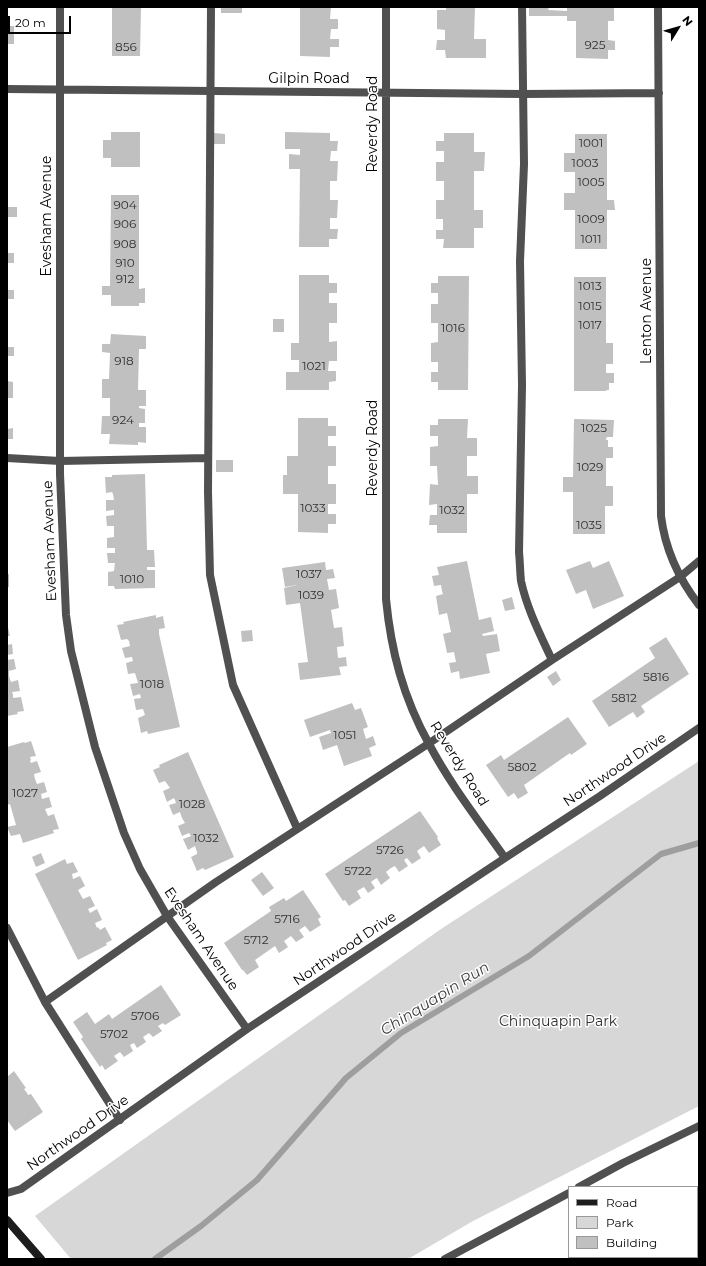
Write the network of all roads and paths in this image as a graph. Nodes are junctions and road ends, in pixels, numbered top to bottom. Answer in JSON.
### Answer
{"nodes":[{"id":1,"x":60,"y":7,"type":"edge"},
{"id":2,"x":211,"y":7,"type":"edge"},
{"id":3,"x":386,"y":7,"type":"edge"},
{"id":4,"x":522,"y":7,"type":"edge"},
{"id":5,"x":658,"y":7,"type":"edge"},
{"id":6,"x":7,"y":89,"type":"edge"},
{"id":7,"x":60,"y":90,"type":"junction"},
{"id":8,"x":211,"y":91,"type":"junction"},
{"id":9,"x":386,"y":92,"type":"junction"},
{"id":10,"x":659,"y":93,"type":"junction"},
{"id":11,"x":523,"y":94,"type":"junction"},
{"id":12,"x":7,"y":458,"type":"edge"},
{"id":13,"x":208,"y":458,"type":"junction"},
{"id":14,"x":60,"y":461,"type":"junction"},
{"id":15,"x":699,"y":561,"type":"edge"},
{"id":16,"x":680,"y":577,"type":"junction"},
{"id":17,"x":699,"y":605,"type":"edge"},
{"id":18,"x":552,"y":660,"type":"junction"},
{"id":19,"x":699,"y":728,"type":"edge"},
{"id":20,"x":428,"y":744,"type":"junction"},
{"id":21,"x":297,"y":828,"type":"junction"},
{"id":22,"x":505,"y":858,"type":"junction"},
{"id":23,"x":167,"y":916,"type":"junction"},
{"id":24,"x":7,"y":928,"type":"edge"},
{"id":25,"x":45,"y":1002,"type":"junction"},
{"id":26,"x":247,"y":1030,"type":"junction"},
{"id":27,"x":120,"y":1120,"type":"junction"},
{"id":28,"x":699,"y":1126,"type":"edge"},
{"id":29,"x":581,"y":1186,"type":"edge"},
{"id":30,"x":7,"y":1193,"type":"edge"},
{"id":31,"x":568,"y":1194,"type":"edge"},
{"id":32,"x":7,"y":1220,"type":"edge"},
{"id":33,"x":42,"y":1259,"type":"edge"},
{"id":34,"x":446,"y":1259,"type":"edge"}],
"edges":[{"from":1,"to":7,"type":"street","name":"Evesham Avenue"},
{"from":2,"to":8,"type":"street"},
{"from":3,"to":9,"type":"street","name":"Reverdy Road"},
{"from":4,"to":11,"type":"street"},
{"from":5,"to":10,"type":"street","name":"Lenton Avenue"},
{"from":6,"to":7,"type":"street","name":"Gilpin Road"},
{"from":7,"to":8,"type":"street","name":"Gilpin Road"},
{"from":7,"to":14,"type":"street","name":"Evesham Avenue"},
{"from":8,"to":9,"type":"street","name":"Gilpin Road"},
{"from":8,"to":13,"type":"street"},
{"from":9,"to":11,"type":"street","name":"Gilpin Road"},
{"from":9,"to":20,"type":"street","name":"Reverdy Road"},
{"from":10,"to":11,"type":"street","name":"Gilpin Road"},
{"from":10,"to":16,"type":"street","name":"Lenton Avenue"},
{"from":11,"to":18,"type":"street"},
{"from":12,"to":14,"type":"street"},
{"from":13,"to":14,"type":"street"},
{"from":13,"to":21,"type":"street"},
{"from":14,"to":23,"type":"street","name":"Evesham Avenue"},
{"from":15,"to":16,"type":"street"},
{"from":16,"to":17,"type":"street","name":"Lenton Avenue"},
{"from":16,"to":18,"type":"street"},
{"from":18,"to":20,"type":"street"},
{"from":19,"to":22,"type":"street","name":"Northwood Drive"},
{"from":20,"to":21,"type":"street"},
{"from":20,"to":22,"type":"street","name":"Reverdy Road"},
{"from":21,"to":23,"type":"street"},
{"from":22,"to":26,"type":"street","name":"Northwood Drive"},
{"from":23,"to":25,"type":"street"},
{"from":23,"to":26,"type":"street","name":"Evesham Avenue"},
{"from":24,"to":25,"type":"street"},
{"from":25,"to":27,"type":"street"},
{"from":26,"to":27,"type":"street","name":"Northwood Drive"},
{"from":27,"to":30,"type":"street","name":"Northwood Drive"},
{"from":28,"to":29,"type":"street"},
{"from":31,"to":34,"type":"street"},
{"from":32,"to":33,"type":"main road"}]}
